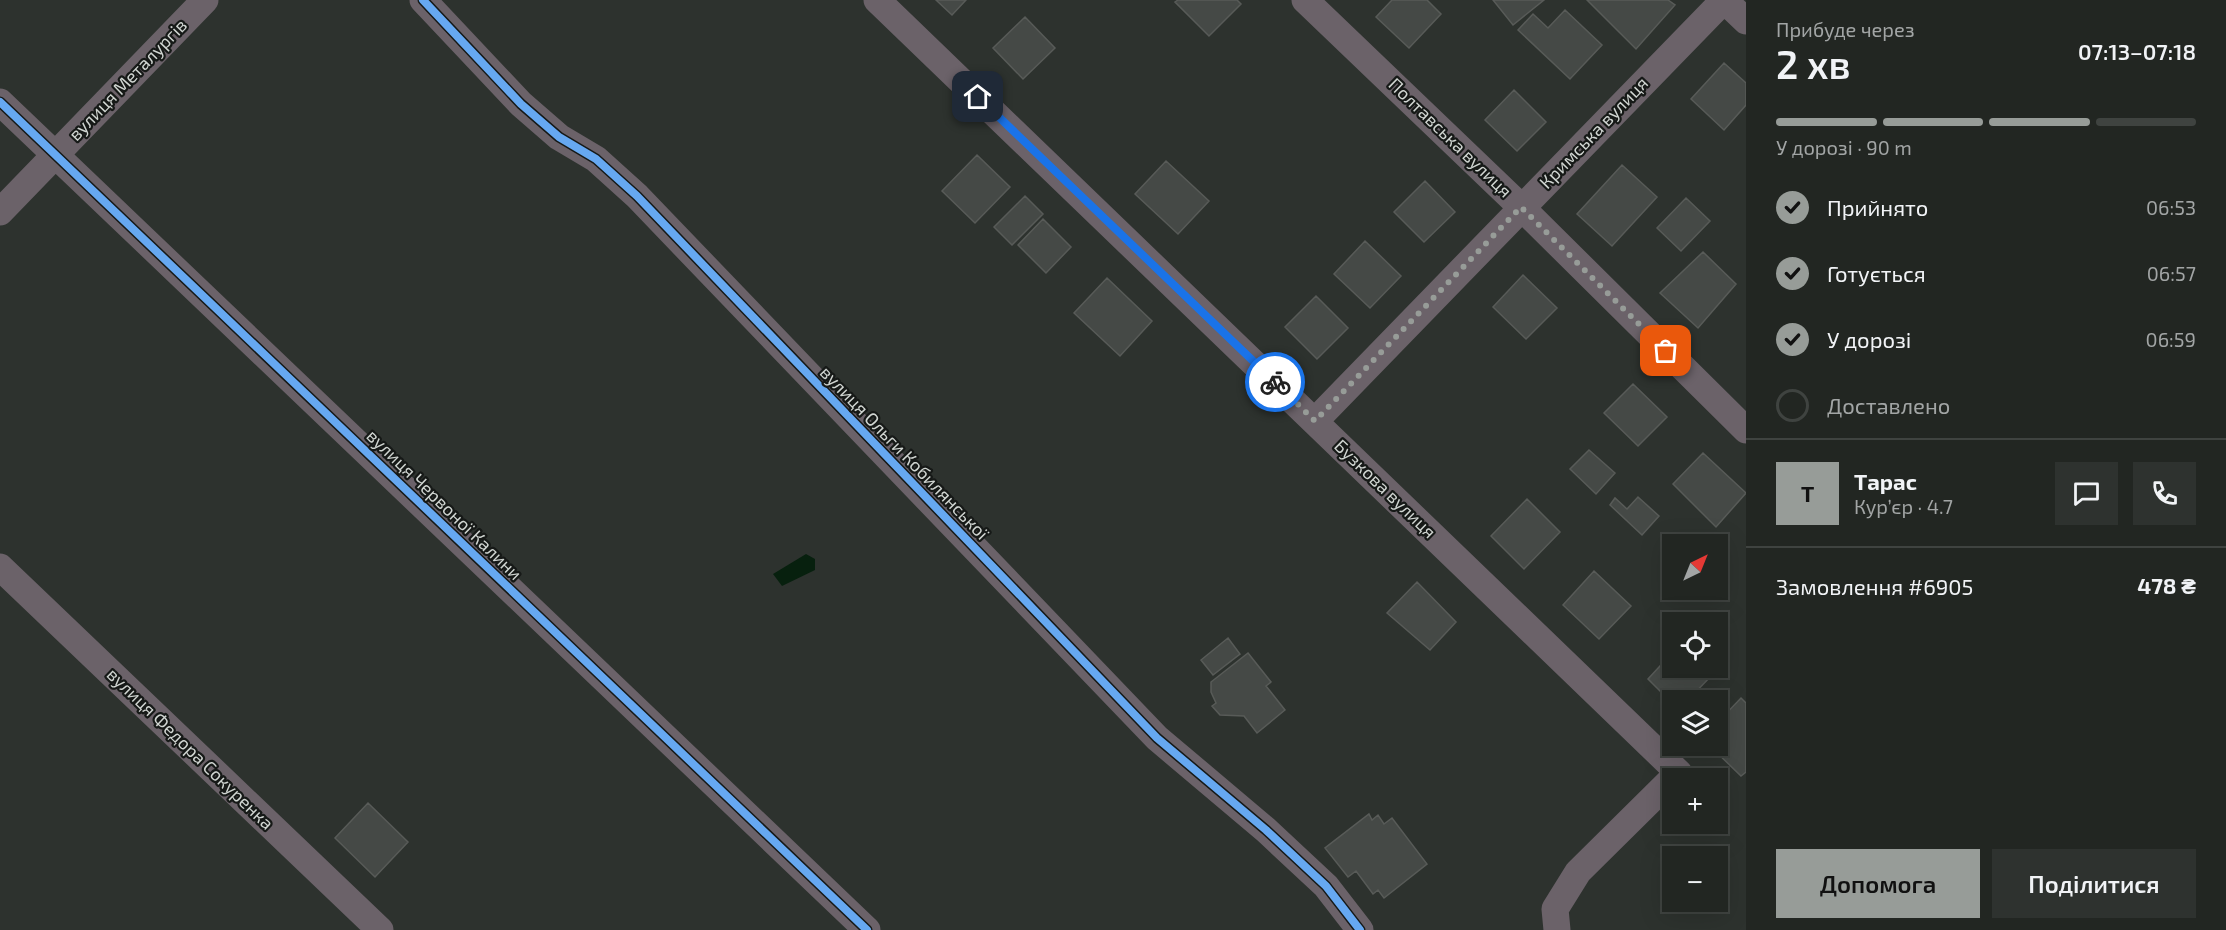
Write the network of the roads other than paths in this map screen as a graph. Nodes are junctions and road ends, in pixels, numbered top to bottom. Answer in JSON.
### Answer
{"nodes":[{"id":1,"x":205,"y":0,"type":"edge"},
{"id":2,"x":423,"y":0,"type":"edge"},
{"id":3,"x":877,"y":0,"type":"edge"},
{"id":4,"x":1305,"y":0,"type":"edge"},
{"id":5,"x":1724,"y":0,"type":"edge"},
{"id":6,"x":1746,"y":21,"type":"edge"},
{"id":7,"x":0,"y":102,"type":"edge"},
{"id":8,"x":55,"y":155,"type":"junction"},
{"id":9,"x":1521,"y":207,"type":"junction"},
{"id":10,"x":0,"y":212,"type":"edge"},
{"id":11,"x":1315,"y":421,"type":"junction"},
{"id":12,"x":1746,"y":430,"type":"edge"},
{"id":13,"x":0,"y":567,"type":"edge"},
{"id":14,"x":1674,"y":768,"type":"edge"},
{"id":15,"x":1662,"y":790,"type":"edge"},
{"id":16,"x":380,"y":930,"type":"edge"},
{"id":17,"x":867,"y":930,"type":"edge"},
{"id":18,"x":1360,"y":930,"type":"edge"},
{"id":19,"x":1557,"y":930,"type":"edge"}],
"edges":[{"from":1,"to":8,"type":"street","name":"вулиця Металургів"},
{"from":2,"to":18,"type":"street","name":"вулиця Ольги Кобилянської"},
{"from":3,"to":11,"type":"street","name":"Бузкова вулиця"},
{"from":4,"to":9,"type":"street","name":"Полтавська вулиця"},
{"from":5,"to":6,"type":"street"},
{"from":5,"to":9,"type":"street","name":"Кримська вулиця"},
{"from":7,"to":8,"type":"street","name":"вулиця Червоної Калини"},
{"from":8,"to":10,"type":"street","name":"вулиця Металургів"},
{"from":8,"to":17,"type":"street","name":"вулиця Червоної Калини"},
{"from":9,"to":11,"type":"street","name":"Кримська вулиця"},
{"from":9,"to":12,"type":"street","name":"Полтавська вулиця"},
{"from":11,"to":14,"type":"street","name":"Бузкова вулиця"},
{"from":13,"to":16,"type":"street","name":"вулиця Федора Сокуренка"},
{"from":15,"to":19,"type":"street","name":"Бузкова вулиця"}]}
